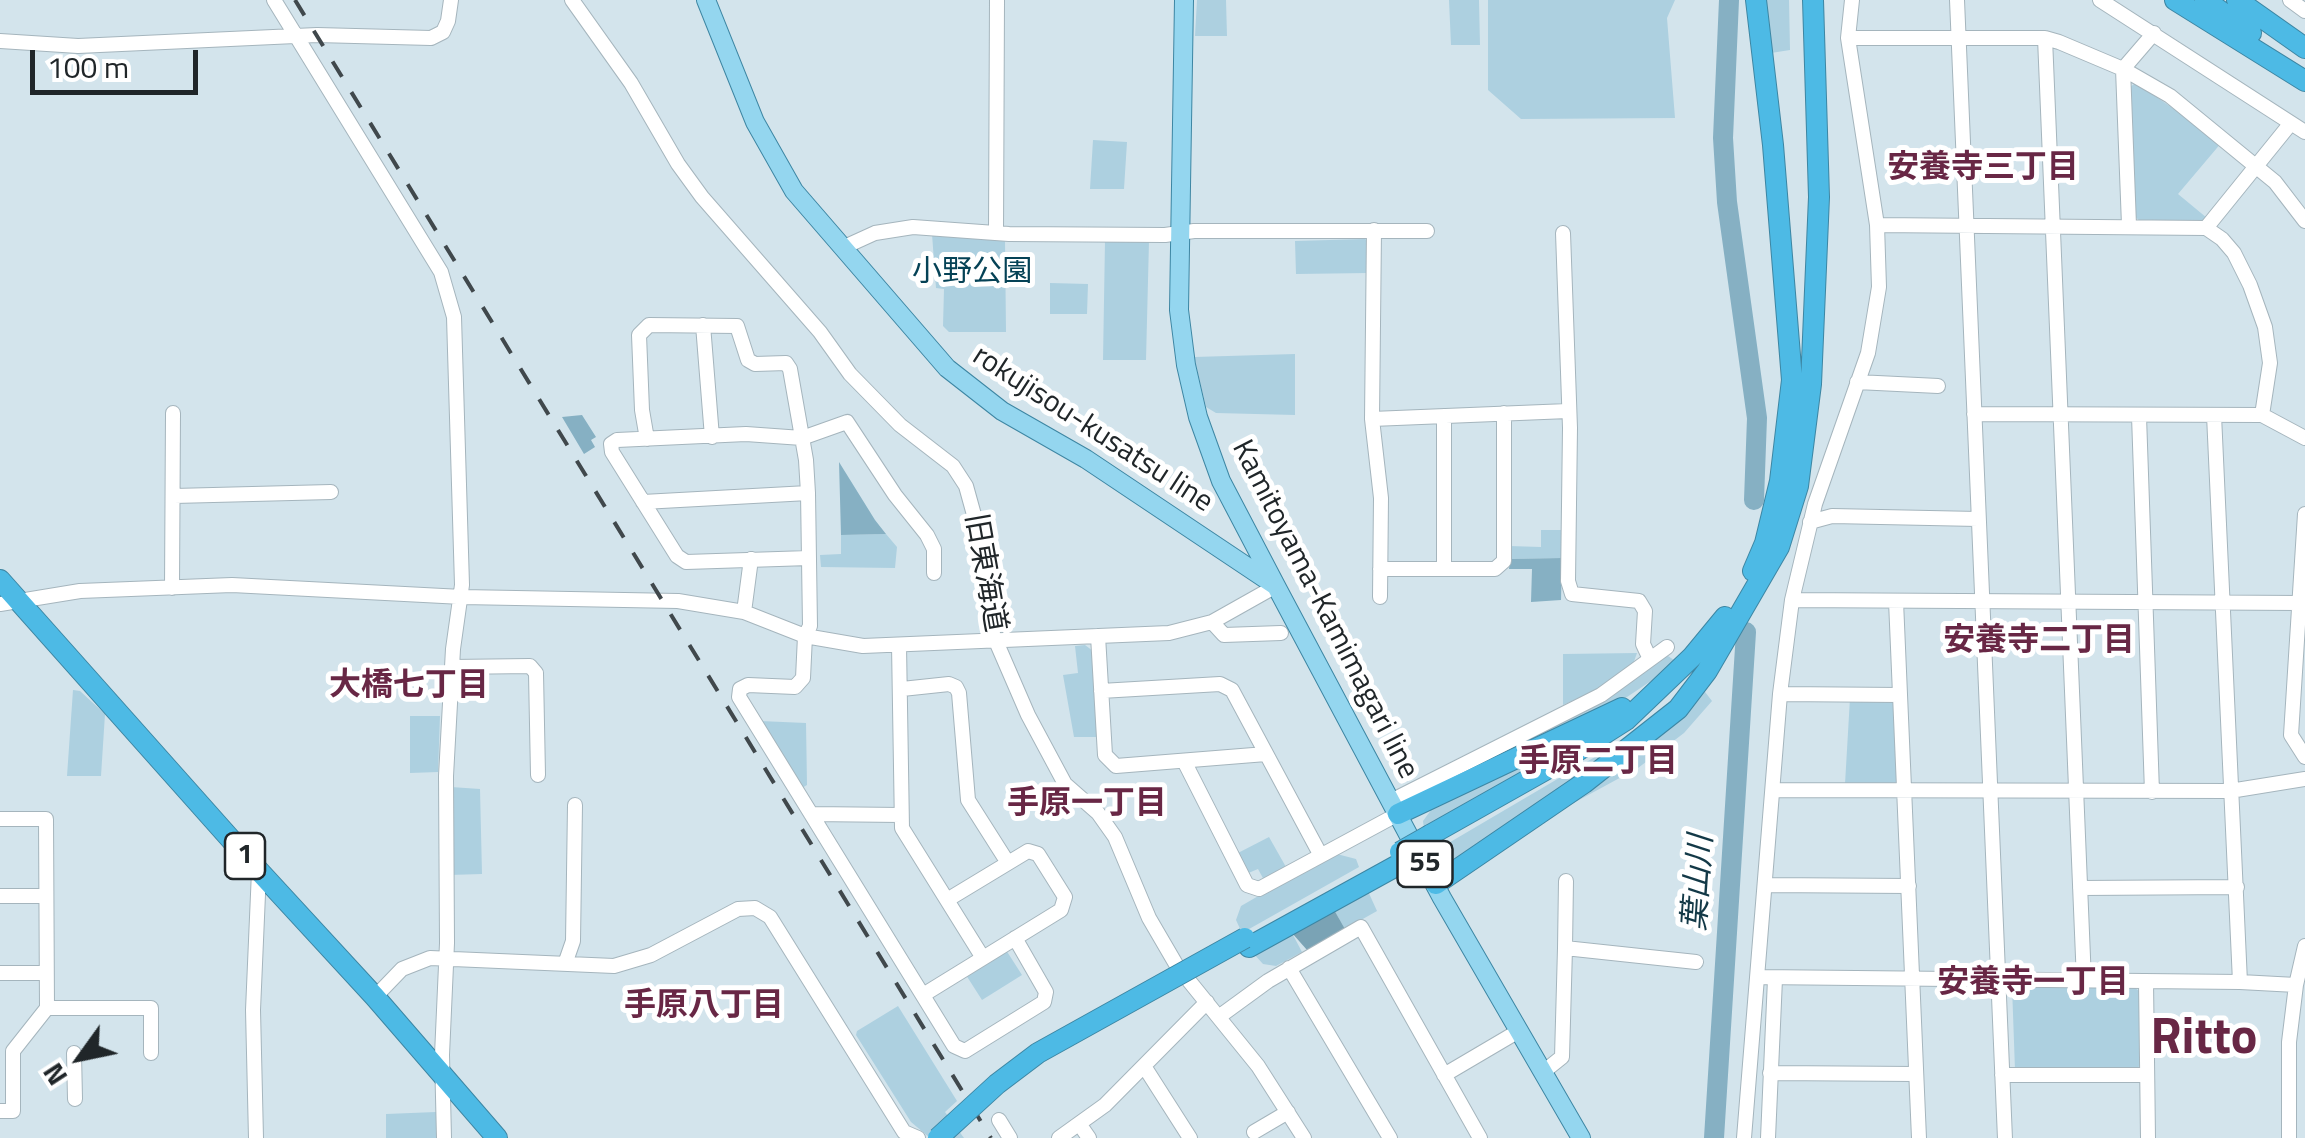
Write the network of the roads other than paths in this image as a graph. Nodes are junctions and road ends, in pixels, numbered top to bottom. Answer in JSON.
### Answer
{"nodes":[{"id":1,"x":274,"y":0,"type":"edge"},
{"id":2,"x":451,"y":0,"type":"edge"},
{"id":3,"x":572,"y":0,"type":"edge"},
{"id":4,"x":706,"y":0,"type":"edge"},
{"id":5,"x":998,"y":0,"type":"edge"},
{"id":6,"x":1184,"y":0,"type":"edge"},
{"id":7,"x":1759,"y":0,"type":"edge"},
{"id":8,"x":1798,"y":0,"type":"edge"},
{"id":9,"x":1813,"y":0,"type":"edge"},
{"id":10,"x":1852,"y":0,"type":"edge"},
{"id":11,"x":1957,"y":0,"type":"edge"},
{"id":12,"x":2100,"y":0,"type":"edge"},
{"id":13,"x":2175,"y":0,"type":"edge"},
{"id":14,"x":2206,"y":0,"type":"edge"},
{"id":15,"x":2238,"y":0,"type":"edge"},
{"id":16,"x":2290,"y":0,"type":"edge"},
{"id":17,"x":2305,"y":10,"type":"edge"},
{"id":18,"x":2154,"y":33,"type":"junction"},
{"id":19,"x":1958,"y":37,"type":"junction"},
{"id":20,"x":297,"y":38,"type":"junction"},
{"id":21,"x":1848,"y":38,"type":"junction"},
{"id":22,"x":2045,"y":38,"type":"junction"},
{"id":23,"x":0,"y":41,"type":"edge"},
{"id":24,"x":2305,"y":48,"type":"edge"},
{"id":25,"x":1815,"y":62,"type":"junction"},
{"id":26,"x":2122,"y":69,"type":"junction"},
{"id":27,"x":2305,"y":72,"type":"edge"},
{"id":28,"x":2305,"y":82,"type":"edge"},
{"id":29,"x":2292,"y":123,"type":"junction"},
{"id":30,"x":2305,"y":132,"type":"edge"},
{"id":31,"x":2256,"y":165,"type":"junction"},
{"id":32,"x":2305,"y":221,"type":"edge"},
{"id":33,"x":1967,"y":224,"type":"junction"},
{"id":34,"x":1877,"y":225,"type":"junction"},
{"id":35,"x":2052,"y":226,"type":"junction"},
{"id":36,"x":2129,"y":226,"type":"junction"},
{"id":37,"x":2206,"y":228,"type":"junction"},
{"id":38,"x":1374,"y":230,"type":"junction"},
{"id":39,"x":1427,"y":230,"type":"dead end"},
{"id":40,"x":996,"y":233,"type":"junction"},
{"id":41,"x":1178,"y":233,"type":"junction"},
{"id":42,"x":1563,"y":233,"type":"dead end"},
{"id":43,"x":842,"y":248,"type":"junction"},
{"id":44,"x":703,"y":326,"type":"junction"},
{"id":45,"x":1857,"y":382,"type":"junction"},
{"id":46,"x":1938,"y":386,"type":"dead end"},
{"id":47,"x":1568,"y":411,"type":"junction"},
{"id":48,"x":173,"y":413,"type":"dead end"},
{"id":49,"x":1504,"y":413,"type":"junction"},
{"id":50,"x":2059,"y":413,"type":"junction"},
{"id":51,"x":1974,"y":414,"type":"junction"},
{"id":52,"x":2214,"y":415,"type":"junction"},
{"id":53,"x":1444,"y":416,"type":"junction"},
{"id":54,"x":2139,"y":416,"type":"junction"},
{"id":55,"x":2262,"y":416,"type":"junction"},
{"id":56,"x":1372,"y":419,"type":"junction"},
{"id":57,"x":712,"y":437,"type":"junction"},
{"id":58,"x":802,"y":438,"type":"junction"},
{"id":59,"x":2305,"y":438,"type":"edge"},
{"id":60,"x":647,"y":439,"type":"junction"},
{"id":61,"x":330,"y":492,"type":"dead end"},
{"id":62,"x":808,"y":493,"type":"junction"},
{"id":63,"x":174,"y":496,"type":"junction"},
{"id":64,"x":643,"y":502,"type":"junction"},
{"id":65,"x":2305,"y":514,"type":"edge"},
{"id":66,"x":1978,"y":519,"type":"junction"},
{"id":67,"x":1810,"y":522,"type":"junction"},
{"id":68,"x":809,"y":558,"type":"junction"},
{"id":69,"x":751,"y":559,"type":"junction"},
{"id":70,"x":1444,"y":568,"type":"junction"},
{"id":71,"x":1380,"y":569,"type":"junction"},
{"id":72,"x":934,"y":573,"type":"dead end"},
{"id":73,"x":0,"y":580,"type":"edge"},
{"id":74,"x":1276,"y":586,"type":"junction"},
{"id":75,"x":172,"y":588,"type":"junction"},
{"id":76,"x":462,"y":596,"type":"junction"},
{"id":77,"x":1380,"y":596,"type":"dead end"},
{"id":78,"x":1792,"y":600,"type":"junction"},
{"id":79,"x":1896,"y":601,"type":"junction"},
{"id":80,"x":1982,"y":602,"type":"junction"},
{"id":81,"x":2068,"y":602,"type":"junction"},
{"id":82,"x":2145,"y":602,"type":"junction"},
{"id":83,"x":2300,"y":602,"type":"junction"},
{"id":84,"x":10,"y":603,"type":"edge"},
{"id":85,"x":2222,"y":603,"type":"junction"},
{"id":86,"x":744,"y":612,"type":"junction"},
{"id":87,"x":1212,"y":622,"type":"junction"},
{"id":88,"x":1282,"y":633,"type":"dead end"},
{"id":89,"x":805,"y":636,"type":"junction"},
{"id":90,"x":1098,"y":636,"type":"junction"},
{"id":91,"x":994,"y":638,"type":"junction"},
{"id":92,"x":1721,"y":644,"type":"junction"},
{"id":93,"x":899,"y":645,"type":"junction"},
{"id":94,"x":1667,"y":647,"type":"dead end"},
{"id":95,"x":1650,"y":659,"type":"junction"},
{"id":96,"x":452,"y":666,"type":"junction"},
{"id":97,"x":1668,"y":682,"type":"junction"},
{"id":98,"x":902,"y":689,"type":"junction"},
{"id":99,"x":1101,"y":692,"type":"junction"},
{"id":100,"x":1780,"y":694,"type":"junction"},
{"id":101,"x":1900,"y":696,"type":"junction"},
{"id":102,"x":1266,"y":754,"type":"junction"},
{"id":103,"x":2305,"y":756,"type":"edge"},
{"id":104,"x":1184,"y":761,"type":"junction"},
{"id":105,"x":538,"y":775,"type":"dead end"},
{"id":106,"x":2305,"y":778,"type":"edge"},
{"id":107,"x":1774,"y":790,"type":"junction"},
{"id":108,"x":1904,"y":791,"type":"junction"},
{"id":109,"x":1990,"y":791,"type":"junction"},
{"id":110,"x":2076,"y":792,"type":"junction"},
{"id":111,"x":2152,"y":792,"type":"junction"},
{"id":112,"x":2230,"y":792,"type":"junction"},
{"id":113,"x":575,"y":805,"type":"dead end"},
{"id":114,"x":1394,"y":807,"type":"junction"},
{"id":115,"x":811,"y":814,"type":"junction"},
{"id":116,"x":901,"y":815,"type":"junction"},
{"id":117,"x":0,"y":819,"type":"edge"},
{"id":118,"x":1433,"y":839,"type":"junction"},
{"id":119,"x":1320,"y":854,"type":"junction"},
{"id":120,"x":1008,"y":863,"type":"junction"},
{"id":121,"x":258,"y":871,"type":"junction"},
{"id":122,"x":1566,"y":881,"type":"dead end"},
{"id":123,"x":1436,"y":884,"type":"junction"},
{"id":124,"x":1766,"y":886,"type":"junction"},
{"id":125,"x":1909,"y":886,"type":"junction"},
{"id":126,"x":2237,"y":887,"type":"junction"},
{"id":127,"x":2080,"y":888,"type":"junction"},
{"id":128,"x":0,"y":896,"type":"edge"},
{"id":129,"x":46,"y":896,"type":"junction"},
{"id":130,"x":947,"y":900,"type":"junction"},
{"id":131,"x":1015,"y":938,"type":"junction"},
{"id":132,"x":1247,"y":943,"type":"junction"},
{"id":133,"x":2305,"y":946,"type":"edge"},
{"id":134,"x":1565,"y":948,"type":"junction"},
{"id":135,"x":444,"y":958,"type":"junction"},
{"id":136,"x":983,"y":958,"type":"junction"},
{"id":137,"x":1696,"y":962,"type":"dead end"},
{"id":138,"x":565,"y":964,"type":"junction"},
{"id":139,"x":1289,"y":968,"type":"junction"},
{"id":140,"x":0,"y":973,"type":"edge"},
{"id":141,"x":46,"y":973,"type":"junction"},
{"id":142,"x":1767,"y":978,"type":"junction"},
{"id":143,"x":1913,"y":980,"type":"junction"},
{"id":144,"x":1999,"y":981,"type":"junction"},
{"id":145,"x":2084,"y":981,"type":"junction"},
{"id":146,"x":2146,"y":982,"type":"junction"},
{"id":147,"x":2240,"y":982,"type":"junction"},
{"id":148,"x":2296,"y":985,"type":"junction"},
{"id":149,"x":923,"y":995,"type":"junction"},
{"id":150,"x":375,"y":997,"type":"junction"},
{"id":151,"x":1208,"y":1002,"type":"junction"},
{"id":152,"x":47,"y":1008,"type":"junction"},
{"id":153,"x":1220,"y":1016,"type":"junction"},
{"id":154,"x":1518,"y":1032,"type":"junction"},
{"id":155,"x":6,"y":1051,"type":"edge"},
{"id":156,"x":151,"y":1052,"type":"dead end"},
{"id":157,"x":74,"y":1053,"type":"dead end"},
{"id":158,"x":1144,"y":1066,"type":"junction"},
{"id":159,"x":1542,"y":1073,"type":"junction"},
{"id":160,"x":1770,"y":1074,"type":"junction"},
{"id":161,"x":1916,"y":1074,"type":"junction"},
{"id":162,"x":1444,"y":1075,"type":"junction"},
{"id":163,"x":2002,"y":1075,"type":"junction"},
{"id":164,"x":2147,"y":1075,"type":"junction"},
{"id":165,"x":444,"y":1076,"type":"junction"},
{"id":166,"x":75,"y":1098,"type":"dead end"},
{"id":167,"x":0,"y":1112,"type":"edge"},
{"id":168,"x":1288,"y":1112,"type":"junction"},
{"id":169,"x":999,"y":1120,"type":"dead end"},
{"id":170,"x":1254,"y":1130,"type":"edge"},
{"id":171,"x":1085,"y":1131,"type":"edge"},
{"id":172,"x":498,"y":1136,"type":"edge"},
{"id":173,"x":906,"y":1136,"type":"edge"},
{"id":174,"x":256,"y":1138,"type":"edge"},
{"id":175,"x":444,"y":1138,"type":"edge"},
{"id":176,"x":938,"y":1138,"type":"edge"},
{"id":177,"x":956,"y":1138,"type":"edge"},
{"id":178,"x":1010,"y":1138,"type":"edge"},
{"id":179,"x":1060,"y":1138,"type":"edge"},
{"id":180,"x":1190,"y":1138,"type":"edge"},
{"id":181,"x":1304,"y":1138,"type":"edge"},
{"id":182,"x":1390,"y":1138,"type":"edge"},
{"id":183,"x":1480,"y":1138,"type":"edge"},
{"id":184,"x":1581,"y":1138,"type":"edge"},
{"id":185,"x":1744,"y":1138,"type":"edge"},
{"id":186,"x":1768,"y":1138,"type":"edge"},
{"id":187,"x":1918,"y":1138,"type":"edge"},
{"id":188,"x":2005,"y":1138,"type":"edge"},
{"id":189,"x":2148,"y":1138,"type":"edge"},
{"id":190,"x":2289,"y":1138,"type":"edge"}],
"edges":[{"from":1,"to":20,"type":"street"},
{"from":2,"to":20,"type":"street"},
{"from":3,"to":91,"type":"street","name":"旧東海道"},
{"from":4,"to":43,"type":"main road","name":"rokujisou-kusatsu line"},
{"from":5,"to":40,"type":"street"},
{"from":6,"to":41,"type":"main road","name":"Kamitoyama-Kamimagari line","number":"55"},
{"from":7,"to":97,"type":"highway"},
{"from":8,"to":25,"type":"highway"},
{"from":9,"to":25,"type":"highway"},
{"from":10,"to":21,"type":"street"},
{"from":11,"to":19,"type":"street"},
{"from":12,"to":18,"type":"street"},
{"from":13,"to":28,"type":"highway"},
{"from":14,"to":27,"type":"highway"},
{"from":15,"to":24,"type":"highway"},
{"from":16,"to":17,"type":"street"},
{"from":18,"to":26,"type":"street"},
{"from":18,"to":29,"type":"street"},
{"from":19,"to":21,"type":"street"},
{"from":19,"to":22,"type":"street"},
{"from":19,"to":33,"type":"street"},
{"from":20,"to":23,"type":"street"},
{"from":20,"to":76,"type":"street"},
{"from":21,"to":34,"type":"street"},
{"from":22,"to":26,"type":"street"},
{"from":22,"to":35,"type":"street"},
{"from":25,"to":92,"type":"highway"},
{"from":26,"to":31,"type":"street"},
{"from":26,"to":36,"type":"street"},
{"from":29,"to":30,"type":"street"},
{"from":29,"to":31,"type":"street"},
{"from":31,"to":32,"type":"street"},
{"from":31,"to":37,"type":"street"},
{"from":33,"to":34,"type":"street"},
{"from":33,"to":35,"type":"street"},
{"from":33,"to":51,"type":"street"},
{"from":34,"to":45,"type":"street"},
{"from":35,"to":36,"type":"street"},
{"from":35,"to":50,"type":"street"},
{"from":36,"to":37,"type":"street"},
{"from":37,"to":55,"type":"street"},
{"from":38,"to":39,"type":"street"},
{"from":38,"to":41,"type":"street"},
{"from":38,"to":56,"type":"street"},
{"from":40,"to":41,"type":"street"},
{"from":40,"to":43,"type":"street"},
{"from":41,"to":74,"type":"main road","name":"Kamitoyama-Kamimagari line","number":"55"},
{"from":42,"to":47,"type":"street"},
{"from":43,"to":74,"type":"main road","name":"rokujisou-kusatsu line"},
{"from":44,"to":57,"type":"street"},
{"from":44,"to":58,"type":"street"},
{"from":44,"to":60,"type":"street"},
{"from":45,"to":46,"type":"street"},
{"from":45,"to":67,"type":"street"},
{"from":47,"to":49,"type":"street"},
{"from":47,"to":95,"type":"street"},
{"from":48,"to":63,"type":"street"},
{"from":49,"to":53,"type":"street"},
{"from":49,"to":70,"type":"street"},
{"from":50,"to":51,"type":"street"},
{"from":50,"to":54,"type":"street"},
{"from":50,"to":81,"type":"street"},
{"from":51,"to":66,"type":"street"},
{"from":52,"to":54,"type":"street"},
{"from":52,"to":55,"type":"street"},
{"from":52,"to":85,"type":"street"},
{"from":53,"to":56,"type":"street"},
{"from":53,"to":70,"type":"street"},
{"from":54,"to":82,"type":"street"},
{"from":55,"to":59,"type":"street"},
{"from":56,"to":71,"type":"street"},
{"from":57,"to":58,"type":"street"},
{"from":57,"to":60,"type":"street"},
{"from":58,"to":62,"type":"street"},
{"from":58,"to":72,"type":"street"},
{"from":60,"to":64,"type":"street"},
{"from":61,"to":63,"type":"street"},
{"from":62,"to":64,"type":"street"},
{"from":62,"to":68,"type":"street"},
{"from":63,"to":75,"type":"street"},
{"from":64,"to":69,"type":"street"},
{"from":65,"to":83,"type":"street"},
{"from":66,"to":67,"type":"street"},
{"from":66,"to":80,"type":"street"},
{"from":67,"to":78,"type":"street"},
{"from":68,"to":69,"type":"street"},
{"from":68,"to":89,"type":"street"},
{"from":69,"to":86,"type":"street"},
{"from":70,"to":71,"type":"street"},
{"from":71,"to":77,"type":"street"},
{"from":73,"to":84,"type":"highway","number":"1"},
{"from":74,"to":87,"type":"street"},
{"from":74,"to":114,"type":"main road","name":"Kamitoyama-Kamimagari line","number":"55"},
{"from":75,"to":76,"type":"street"},
{"from":75,"to":84,"type":"street"},
{"from":76,"to":86,"type":"street"},
{"from":76,"to":96,"type":"street"},
{"from":78,"to":79,"type":"street"},
{"from":78,"to":100,"type":"street"},
{"from":79,"to":80,"type":"street"},
{"from":79,"to":101,"type":"street"},
{"from":80,"to":81,"type":"street"},
{"from":80,"to":109,"type":"street"},
{"from":81,"to":82,"type":"street"},
{"from":81,"to":110,"type":"street"},
{"from":82,"to":85,"type":"street"},
{"from":82,"to":111,"type":"street"},
{"from":83,"to":85,"type":"street"},
{"from":83,"to":103,"type":"street"},
{"from":84,"to":121,"type":"highway","number":"1"},
{"from":85,"to":112,"type":"street"},
{"from":86,"to":89,"type":"street"},
{"from":87,"to":88,"type":"street"},
{"from":87,"to":90,"type":"street"},
{"from":89,"to":93,"type":"street"},
{"from":89,"to":115,"type":"street"},
{"from":90,"to":91,"type":"street"},
{"from":90,"to":99,"type":"street"},
{"from":91,"to":93,"type":"street"},
{"from":91,"to":151,"type":"street","name":"旧東海道"},
{"from":92,"to":118,"type":"highway"},
{"from":92,"to":123,"type":"highway"},
{"from":93,"to":98,"type":"street"},
{"from":94,"to":95,"type":"street"},
{"from":95,"to":114,"type":"street"},
{"from":96,"to":105,"type":"street"},
{"from":96,"to":135,"type":"street"},
{"from":97,"to":114,"type":"highway"},
{"from":97,"to":118,"type":"highway"},
{"from":98,"to":116,"type":"street"},
{"from":98,"to":120,"type":"street"},
{"from":99,"to":102,"type":"street"},
{"from":99,"to":104,"type":"street"},
{"from":100,"to":101,"type":"street"},
{"from":100,"to":107,"type":"street"},
{"from":101,"to":108,"type":"street"},
{"from":102,"to":104,"type":"street"},
{"from":102,"to":119,"type":"street"},
{"from":104,"to":119,"type":"street"},
{"from":106,"to":112,"type":"street"},
{"from":107,"to":108,"type":"street"},
{"from":107,"to":124,"type":"street"},
{"from":108,"to":109,"type":"street"},
{"from":108,"to":125,"type":"street"},
{"from":109,"to":110,"type":"street"},
{"from":109,"to":144,"type":"street"},
{"from":110,"to":111,"type":"street"},
{"from":110,"to":127,"type":"street"},
{"from":111,"to":112,"type":"street"},
{"from":112,"to":126,"type":"street"},
{"from":113,"to":138,"type":"street"},
{"from":114,"to":119,"type":"street"},
{"from":114,"to":123,"type":"main road","name":"Kamitoyama-Kamimagari line","number":"55"},
{"from":115,"to":116,"type":"street"},
{"from":115,"to":149,"type":"street"},
{"from":116,"to":130,"type":"street"},
{"from":117,"to":129,"type":"street"},
{"from":118,"to":132,"type":"highway","bridge":true},
{"from":120,"to":130,"type":"street"},
{"from":120,"to":131,"type":"street"},
{"from":121,"to":150,"type":"highway","number":"1"},
{"from":121,"to":174,"type":"street"},
{"from":122,"to":134,"type":"street"},
{"from":123,"to":154,"type":"main road","name":"Kamitoyama-Kamimagari line","number":"55"},
{"from":124,"to":125,"type":"street"},
{"from":124,"to":142,"type":"street"},
{"from":125,"to":143,"type":"street"},
{"from":126,"to":127,"type":"street"},
{"from":126,"to":147,"type":"street"},
{"from":127,"to":145,"type":"street"},
{"from":128,"to":129,"type":"street"},
{"from":129,"to":141,"type":"street"},
{"from":130,"to":136,"type":"street"},
{"from":131,"to":136,"type":"street"},
{"from":131,"to":149,"type":"street"},
{"from":132,"to":176,"type":"highway","bridge":true},
{"from":132,"to":177,"type":"highway"},
{"from":133,"to":148,"type":"street"},
{"from":134,"to":137,"type":"street"},
{"from":134,"to":159,"type":"street"},
{"from":135,"to":138,"type":"street"},
{"from":135,"to":150,"type":"street"},
{"from":135,"to":165,"type":"street"},
{"from":136,"to":149,"type":"street"},
{"from":138,"to":173,"type":"street"},
{"from":139,"to":153,"type":"street"},
{"from":139,"to":162,"type":"street"},
{"from":139,"to":182,"type":"street"},
{"from":140,"to":141,"type":"street"},
{"from":141,"to":152,"type":"street"},
{"from":142,"to":143,"type":"street"},
{"from":142,"to":160,"type":"street"},
{"from":142,"to":185,"type":"street"},
{"from":143,"to":144,"type":"street"},
{"from":143,"to":161,"type":"street"},
{"from":144,"to":145,"type":"street"},
{"from":144,"to":163,"type":"street"},
{"from":145,"to":146,"type":"street"},
{"from":146,"to":147,"type":"street"},
{"from":146,"to":164,"type":"street"},
{"from":147,"to":148,"type":"street"},
{"from":148,"to":190,"type":"street"},
{"from":150,"to":165,"type":"highway","number":"1"},
{"from":151,"to":153,"type":"street","name":"旧東海道"},
{"from":151,"to":158,"type":"street"},
{"from":152,"to":155,"type":"street"},
{"from":152,"to":156,"type":"street"},
{"from":153,"to":168,"type":"street","name":"旧東海道"},
{"from":154,"to":159,"type":"main road","name":"Kamitoyama-Kamimagari line","number":"55"},
{"from":154,"to":162,"type":"street"},
{"from":155,"to":167,"type":"street"},
{"from":157,"to":166,"type":"street"},
{"from":158,"to":171,"type":"street"},
{"from":158,"to":180,"type":"street"},
{"from":159,"to":184,"type":"main road","name":"Kamitoyama-Kamimagari line","number":"55"},
{"from":160,"to":161,"type":"street"},
{"from":160,"to":186,"type":"street"},
{"from":161,"to":187,"type":"street"},
{"from":162,"to":183,"type":"street"},
{"from":163,"to":164,"type":"street"},
{"from":163,"to":188,"type":"street"},
{"from":164,"to":189,"type":"street"},
{"from":165,"to":172,"type":"highway","number":"1"},
{"from":165,"to":175,"type":"street"},
{"from":168,"to":170,"type":"street"},
{"from":168,"to":181,"type":"street","name":"旧東海道"},
{"from":169,"to":178,"type":"street"},
{"from":171,"to":179,"type":"street"}]}
